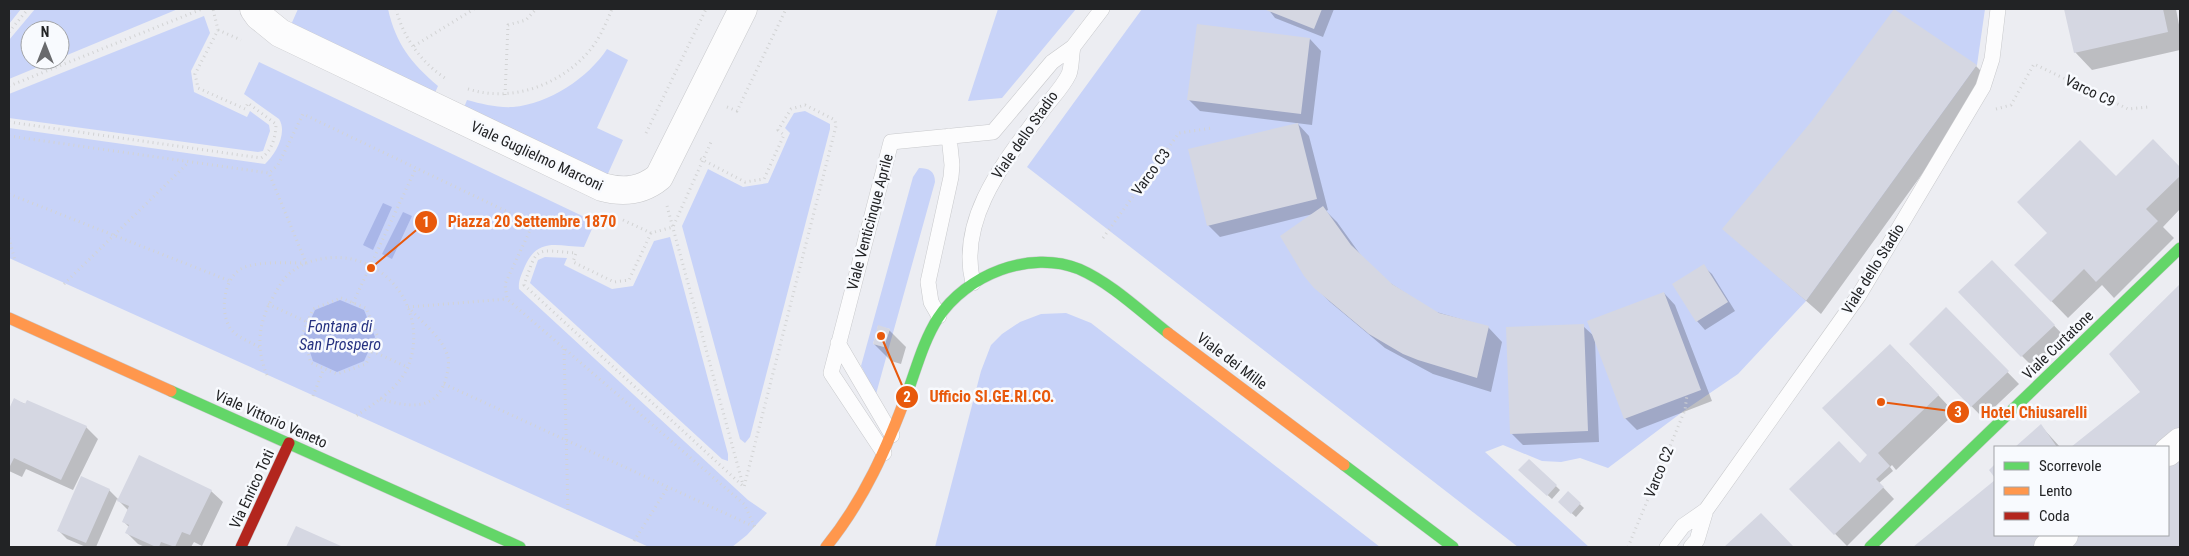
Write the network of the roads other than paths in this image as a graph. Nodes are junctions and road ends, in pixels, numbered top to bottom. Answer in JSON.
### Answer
{"nodes":[{"id":1,"x":254,"y":9,"type":"edge"},
{"id":2,"x":743,"y":9,"type":"edge"},
{"id":3,"x":1102,"y":9,"type":"edge"},
{"id":4,"x":1998,"y":9,"type":"edge"},
{"id":5,"x":1073,"y":47,"type":"junction"},
{"id":6,"x":993,"y":132,"type":"joint"},
{"id":7,"x":949,"y":136,"type":"junction"},
{"id":8,"x":2180,"y":248,"type":"edge"},
{"id":9,"x":973,"y":283,"type":"junction"},
{"id":10,"x":939,"y":316,"type":"junction"},
{"id":11,"x":9,"y":318,"type":"edge"},
{"id":12,"x":838,"y":343,"type":"junction"},
{"id":13,"x":892,"y":435,"type":"junction"},
{"id":14,"x":2180,"y":442,"type":"edge"},
{"id":15,"x":289,"y":444,"type":"junction"},
{"id":16,"x":2169,"y":451,"type":"edge"},
{"id":17,"x":884,"y":454,"type":"junction"},
{"id":18,"x":1706,"y":510,"type":"junction"},
{"id":19,"x":2063,"y":536,"type":"edge"},
{"id":20,"x":241,"y":547,"type":"edge"},
{"id":21,"x":520,"y":547,"type":"edge"},
{"id":22,"x":826,"y":547,"type":"edge"},
{"id":23,"x":1453,"y":547,"type":"edge"},
{"id":24,"x":1667,"y":547,"type":"edge"},
{"id":25,"x":1691,"y":547,"type":"edge"},
{"id":26,"x":1870,"y":547,"type":"edge"},
{"id":27,"x":2048,"y":547,"type":"edge"}],
"edges":[{"from":1,"to":2,"type":"street","name":"Viale Guglielmo Marconi"},
{"from":3,"to":5,"type":"lane","name":"Viale dello Stadio"},
{"from":4,"to":18,"type":"lane","name":"Viale dello Stadio"},
{"from":5,"to":6,"type":"lane","name":"Viale dello Stadio"},
{"from":5,"to":9,"type":"lane","name":"Viale dello Stadio"},
{"from":6,"to":7,"type":"lane","name":"Viale Venticinque Aprile"},
{"from":7,"to":10,"type":"lane"},
{"from":7,"to":12,"type":"lane","name":"Viale Venticinque Aprile"},
{"from":8,"to":26,"type":"street","name":"Viale Curtatone"},
{"from":9,"to":10,"type":"street"},
{"from":9,"to":23,"type":"street","name":"Viale dei Mille"},
{"from":10,"to":13,"type":"street"},
{"from":11,"to":15,"type":"street","name":"Viale Vittorio Veneto"},
{"from":12,"to":13,"type":"lane"},
{"from":12,"to":17,"type":"lane","name":"Viale Venticinque Aprile"},
{"from":13,"to":17,"type":"street"},
{"from":14,"to":16,"type":"street"},
{"from":15,"to":20,"type":"street","name":"Via Enrico Toti"},
{"from":15,"to":21,"type":"street","name":"Viale Vittorio Veneto"},
{"from":17,"to":22,"type":"street"},
{"from":18,"to":24,"type":"lane","name":"Viale dello Stadio"},
{"from":18,"to":25,"type":"lane","name":"Viale dello Stadio"},
{"from":19,"to":27,"type":"street"}]}
